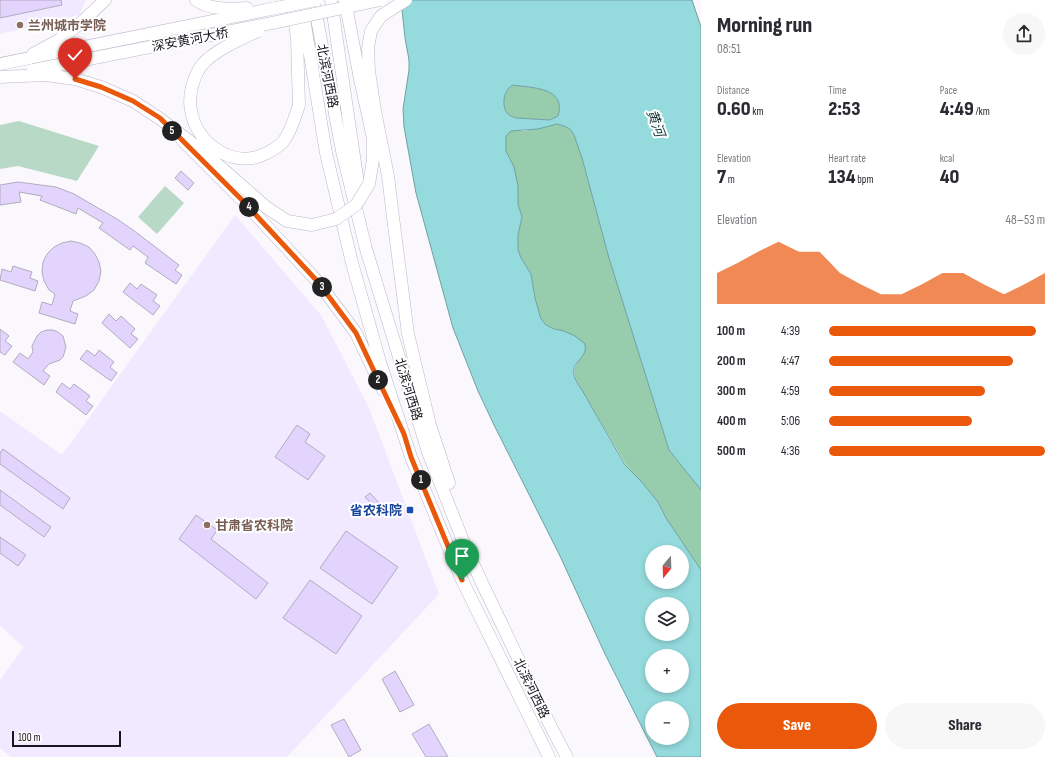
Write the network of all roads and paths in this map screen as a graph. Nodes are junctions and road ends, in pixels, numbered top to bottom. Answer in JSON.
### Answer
{"nodes":[{"id":1,"x":196,"y":0,"type":"edge"},
{"id":2,"x":292,"y":0,"type":"edge"},
{"id":3,"x":301,"y":0,"type":"edge"},
{"id":4,"x":313,"y":0,"type":"edge"},
{"id":5,"x":316,"y":0,"type":"edge"},
{"id":6,"x":331,"y":0,"type":"edge"},
{"id":7,"x":345,"y":0,"type":"edge"},
{"id":8,"x":380,"y":0,"type":"edge"},
{"id":9,"x":406,"y":0,"type":"edge"},
{"id":10,"x":102,"y":3,"type":"edge"},
{"id":11,"x":276,"y":8,"type":"junction"},
{"id":12,"x":277,"y":22,"type":"junction"},
{"id":13,"x":297,"y":39,"type":"junction"},
{"id":14,"x":22,"y":60,"type":"junction"},
{"id":15,"x":0,"y":64,"type":"edge"},
{"id":16,"x":312,"y":69,"type":"junction"},
{"id":17,"x":0,"y":77,"type":"edge"},
{"id":18,"x":160,"y":118,"type":"junction"},
{"id":19,"x":366,"y":249,"type":"junction"},
{"id":20,"x":404,"y":434,"type":"junction"},
{"id":21,"x":465,"y":546,"type":"junction"},
{"id":22,"x":549,"y":757,"type":"edge"},
{"id":23,"x":567,"y":757,"type":"edge"}],
"edges":[{"from":1,"to":11,"type":"main road"},
{"from":2,"to":13,"type":"main road"},
{"from":3,"to":16,"type":"main road","name":"北滨河西路"},
{"from":4,"to":19,"type":"main road","name":"北滨河西路"},
{"from":5,"to":11,"type":"main road","name":"深安黄河大桥","bridge":true},
{"from":6,"to":19,"type":"main road"},
{"from":7,"to":18,"type":"main road","bridge":true},
{"from":8,"to":12,"type":"main road","name":"深安黄河大桥","bridge":true},
{"from":9,"to":21,"type":"main road","bridge":true},
{"from":10,"to":14,"type":"main road"},
{"from":11,"to":14,"type":"main road","name":"深安黄河大桥"},
{"from":12,"to":13,"type":"main road","bridge":true},
{"from":12,"to":17,"type":"main road","name":"深安黄河大桥","bridge":true},
{"from":13,"to":16,"type":"main road"},
{"from":14,"to":15,"type":"main road","name":"深安黄河大桥"},
{"from":16,"to":20,"type":"main road","name":"北滨河西路"},
{"from":17,"to":18,"type":"main road","bridge":true},
{"from":18,"to":20,"type":"main road","bridge":true},
{"from":19,"to":21,"type":"main road","name":"北滨河西路"},
{"from":20,"to":22,"type":"main road","name":"北滨河西路"},
{"from":21,"to":23,"type":"main road","name":"北滨河西路"}]}
